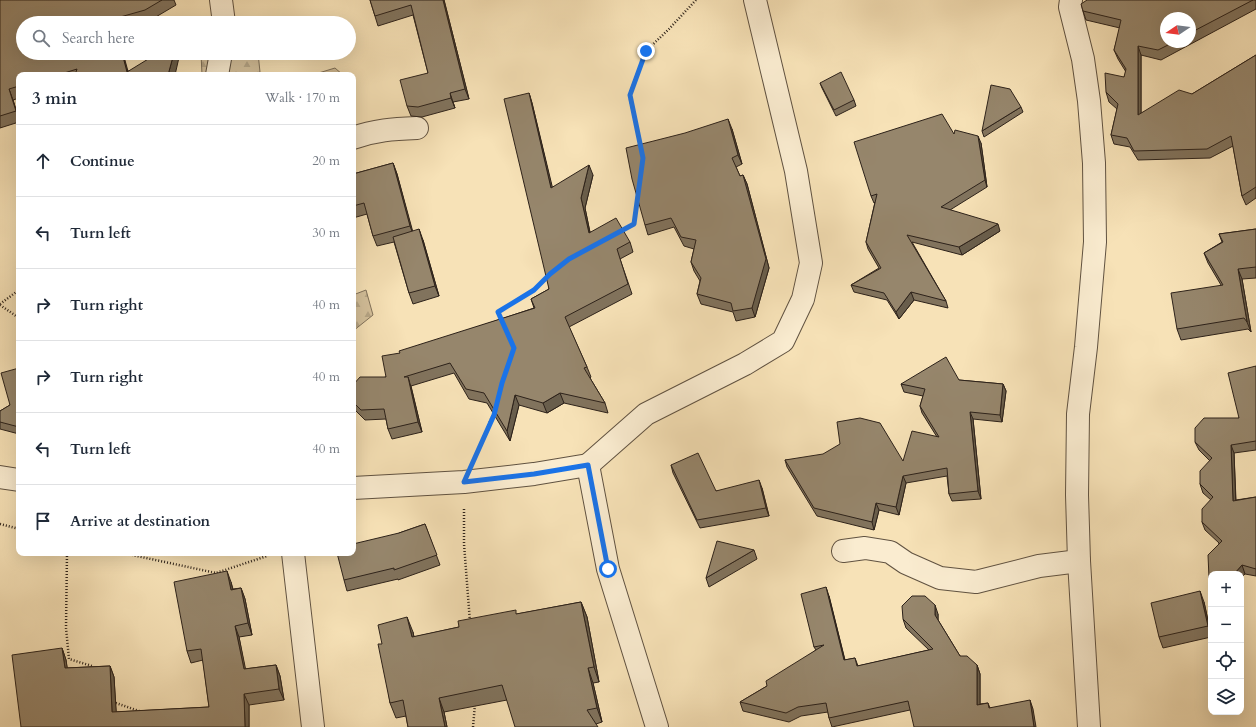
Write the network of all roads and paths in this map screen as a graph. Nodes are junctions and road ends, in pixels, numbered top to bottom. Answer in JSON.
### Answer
{"nodes":[{"id":1,"x":221,"y":0,"type":"edge"},
{"id":2,"x":696,"y":0,"type":"edge"},
{"id":3,"x":755,"y":0,"type":"edge"},
{"id":4,"x":1071,"y":0,"type":"edge"},
{"id":5,"x":223,"y":16,"type":"edge"},
{"id":6,"x":219,"y":60,"type":"edge"},
{"id":7,"x":217,"y":72,"type":"edge"},
{"id":8,"x":417,"y":128,"type":"dead end"},
{"id":9,"x":356,"y":137,"type":"edge"},
{"id":10,"x":642,"y":152,"type":"edge"},
{"id":11,"x":638,"y":195,"type":"edge"},
{"id":12,"x":614,"y":235,"type":"edge"},
{"id":13,"x":550,"y":274,"type":"edge"},
{"id":14,"x":16,"y":292,"type":"edge"},
{"id":15,"x":0,"y":305,"type":"edge"},
{"id":16,"x":16,"y":316,"type":"edge"},
{"id":17,"x":504,"y":326,"type":"edge"},
{"id":18,"x":495,"y":409,"type":"edge"},
{"id":19,"x":588,"y":465,"type":"junction"},
{"id":20,"x":0,"y":477,"type":"edge"},
{"id":21,"x":16,"y":480,"type":"edge"},
{"id":22,"x":464,"y":482,"type":"junction"},
{"id":23,"x":356,"y":488,"type":"edge"},
{"id":24,"x":0,"y":524,"type":"edge"},
{"id":25,"x":16,"y":528,"type":"edge"},
{"id":26,"x":843,"y":551,"type":"dead end"},
{"id":27,"x":67,"y":556,"type":"edge"},
{"id":28,"x":137,"y":556,"type":"edge"},
{"id":29,"x":268,"y":556,"type":"dead end"},
{"id":30,"x":293,"y":556,"type":"edge"},
{"id":31,"x":1079,"y":561,"type":"junction"},
{"id":32,"x":470,"y":629,"type":"edge"},
{"id":33,"x":93,"y":672,"type":"edge"},
{"id":34,"x":109,"y":699,"type":"edge"},
{"id":35,"x":476,"y":700,"type":"edge"},
{"id":36,"x":141,"y":716,"type":"edge"},
{"id":37,"x":313,"y":727,"type":"edge"},
{"id":38,"x":473,"y":727,"type":"edge"},
{"id":39,"x":657,"y":727,"type":"edge"},
{"id":40,"x":1089,"y":727,"type":"edge"}],
"edges":[{"from":1,"to":5,"type":"street"},
{"from":2,"to":10,"type":"path"},
{"from":3,"to":19,"type":"street"},
{"from":4,"to":31,"type":"street"},
{"from":6,"to":7,"type":"street"},
{"from":8,"to":9,"type":"street"},
{"from":11,"to":12,"type":"path"},
{"from":13,"to":17,"type":"path"},
{"from":14,"to":15,"type":"path"},
{"from":15,"to":16,"type":"path"},
{"from":18,"to":22,"type":"path"},
{"from":19,"to":22,"type":"street"},
{"from":19,"to":39,"type":"street"},
{"from":20,"to":21,"type":"street"},
{"from":22,"to":23,"type":"street"},
{"from":22,"to":32,"type":"path"},
{"from":24,"to":25,"type":"path"},
{"from":26,"to":31,"type":"street"},
{"from":27,"to":33,"type":"path"},
{"from":28,"to":29,"type":"path"},
{"from":30,"to":37,"type":"street"},
{"from":31,"to":40,"type":"street"},
{"from":34,"to":36,"type":"path"},
{"from":35,"to":38,"type":"path"}]}
